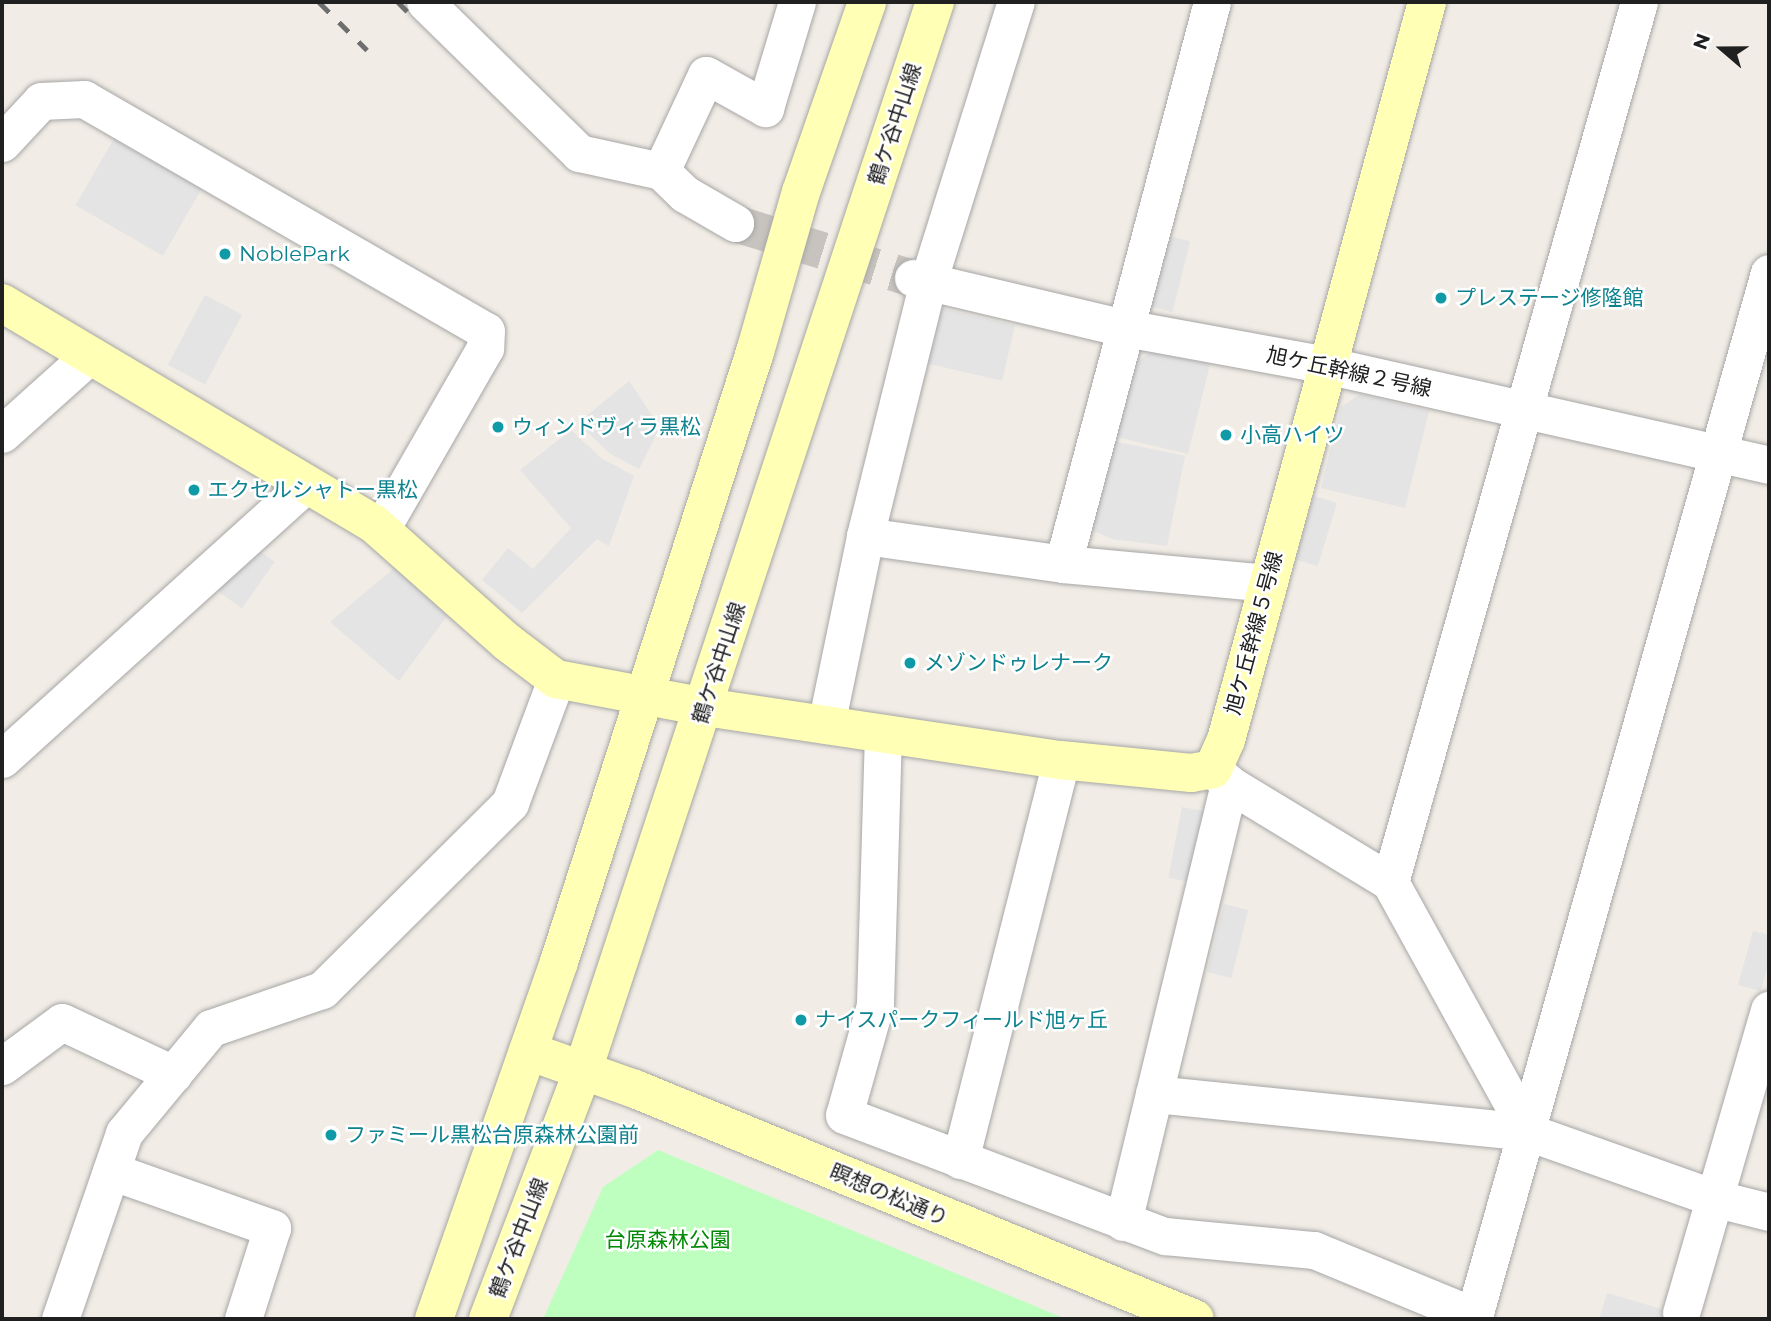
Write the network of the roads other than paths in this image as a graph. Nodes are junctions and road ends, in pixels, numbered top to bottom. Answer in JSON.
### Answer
{"nodes":[{"id":1,"x":425,"y":2,"type":"edge"},
{"id":2,"x":797,"y":2,"type":"edge"},
{"id":3,"x":867,"y":2,"type":"edge"},
{"id":4,"x":935,"y":2,"type":"edge"},
{"id":5,"x":1016,"y":2,"type":"edge"},
{"id":6,"x":1212,"y":2,"type":"edge"},
{"id":7,"x":1427,"y":2,"type":"edge"},
{"id":8,"x":1639,"y":2,"type":"edge"},
{"id":9,"x":2,"y":142,"type":"edge"},
{"id":10,"x":662,"y":171,"type":"junction"},
{"id":11,"x":735,"y":223,"type":"tunnel mouth"},
{"id":12,"x":1769,"y":273,"type":"edge"},
{"id":13,"x":921,"y":280,"type":"junction"},
{"id":14,"x":2,"y":303,"type":"edge"},
{"id":15,"x":1125,"y":328,"type":"junction"},
{"id":16,"x":90,"y":355,"type":"junction"},
{"id":17,"x":1326,"y":365,"type":"junction"},
{"id":18,"x":1525,"y":410,"type":"junction"},
{"id":19,"x":2,"y":434,"type":"edge"},
{"id":20,"x":1719,"y":453,"type":"junction"},
{"id":21,"x":1769,"y":464,"type":"edge"},
{"id":22,"x":306,"y":484,"type":"junction"},
{"id":23,"x":381,"y":529,"type":"junction"},
{"id":24,"x":864,"y":536,"type":"junction"},
{"id":25,"x":1063,"y":564,"type":"junction"},
{"id":26,"x":1267,"y":583,"type":"junction"},
{"id":27,"x":556,"y":679,"type":"junction"},
{"id":28,"x":645,"y":698,"type":"junction"},
{"id":29,"x":705,"y":708,"type":"junction"},
{"id":30,"x":826,"y":724,"type":"junction"},
{"id":31,"x":883,"y":733,"type":"junction"},
{"id":32,"x":2,"y":759,"type":"edge"},
{"id":33,"x":1061,"y":760,"type":"junction"},
{"id":34,"x":1221,"y":776,"type":"junction"},
{"id":35,"x":1390,"y":882,"type":"junction"},
{"id":36,"x":1769,"y":1010,"type":"edge"},
{"id":37,"x":528,"y":1051,"type":"junction"},
{"id":38,"x":2,"y":1066,"type":"edge"},
{"id":39,"x":583,"y":1070,"type":"junction"},
{"id":40,"x":173,"y":1074,"type":"junction"},
{"id":41,"x":1154,"y":1094,"type":"junction"},
{"id":42,"x":1528,"y":1132,"type":"junction"},
{"id":43,"x":960,"y":1160,"type":"junction"},
{"id":44,"x":111,"y":1171,"type":"junction"},
{"id":45,"x":1717,"y":1199,"type":"junction"},
{"id":46,"x":1769,"y":1212,"type":"edge"},
{"id":47,"x":1123,"y":1222,"type":"junction"},
{"id":48,"x":1681,"y":1313,"type":"dead end"},
{"id":49,"x":60,"y":1319,"type":"edge"},
{"id":50,"x":243,"y":1319,"type":"edge"},
{"id":51,"x":434,"y":1319,"type":"edge"},
{"id":52,"x":488,"y":1319,"type":"edge"},
{"id":53,"x":1195,"y":1319,"type":"edge"}],
"edges":[{"from":1,"to":10,"type":"street"},
{"from":2,"to":10,"type":"street"},
{"from":3,"to":28,"type":"street"},
{"from":4,"to":29,"type":"street","name":"鶴ケ谷中山線"},
{"from":5,"to":13,"type":"street"},
{"from":6,"to":15,"type":"street"},
{"from":7,"to":17,"type":"street","name":"旭ケ丘幹線５号線"},
{"from":8,"to":18,"type":"street"},
{"from":9,"to":23,"type":"street"},
{"from":10,"to":11,"type":"street"},
{"from":12,"to":20,"type":"street"},
{"from":13,"to":15,"type":"street","name":"旭ケ丘幹線２号線"},
{"from":13,"to":24,"type":"street"},
{"from":14,"to":16,"type":"street"},
{"from":15,"to":17,"type":"street","name":"旭ケ丘幹線２号線"},
{"from":15,"to":25,"type":"street"},
{"from":16,"to":19,"type":"street"},
{"from":16,"to":22,"type":"street"},
{"from":17,"to":18,"type":"street","name":"旭ケ丘幹線２号線"},
{"from":17,"to":26,"type":"street","name":"旭ケ丘幹線５号線"},
{"from":18,"to":20,"type":"street","name":"旭ケ丘幹線２号線"},
{"from":18,"to":35,"type":"street"},
{"from":20,"to":21,"type":"street","name":"旭ケ丘幹線２号線"},
{"from":20,"to":42,"type":"street"},
{"from":22,"to":23,"type":"street"},
{"from":22,"to":32,"type":"street"},
{"from":23,"to":27,"type":"street"},
{"from":24,"to":25,"type":"street"},
{"from":24,"to":30,"type":"street"},
{"from":25,"to":26,"type":"street"},
{"from":26,"to":34,"type":"street","name":"旭ケ丘幹線５号線"},
{"from":27,"to":28,"type":"street"},
{"from":27,"to":40,"type":"street"},
{"from":28,"to":29,"type":"street"},
{"from":28,"to":37,"type":"street"},
{"from":29,"to":30,"type":"street"},
{"from":29,"to":39,"type":"street","name":"鶴ケ谷中山線"},
{"from":30,"to":31,"type":"street"},
{"from":31,"to":33,"type":"street"},
{"from":31,"to":43,"type":"street"},
{"from":33,"to":34,"type":"street"},
{"from":33,"to":43,"type":"street"},
{"from":34,"to":35,"type":"street"},
{"from":34,"to":41,"type":"street"},
{"from":35,"to":42,"type":"street"},
{"from":36,"to":45,"type":"street"},
{"from":37,"to":39,"type":"street","name":"瞑想の松通り"},
{"from":37,"to":51,"type":"street"},
{"from":38,"to":40,"type":"street"},
{"from":39,"to":52,"type":"street","name":"鶴ケ谷中山線"},
{"from":39,"to":53,"type":"street","name":"瞑想の松通り"},
{"from":40,"to":44,"type":"street"},
{"from":41,"to":42,"type":"street"},
{"from":41,"to":47,"type":"street"},
{"from":42,"to":45,"type":"street"},
{"from":42,"to":47,"type":"street"},
{"from":43,"to":47,"type":"street"},
{"from":44,"to":49,"type":"street"},
{"from":44,"to":50,"type":"street"},
{"from":45,"to":46,"type":"street"},
{"from":45,"to":48,"type":"street"}]}
